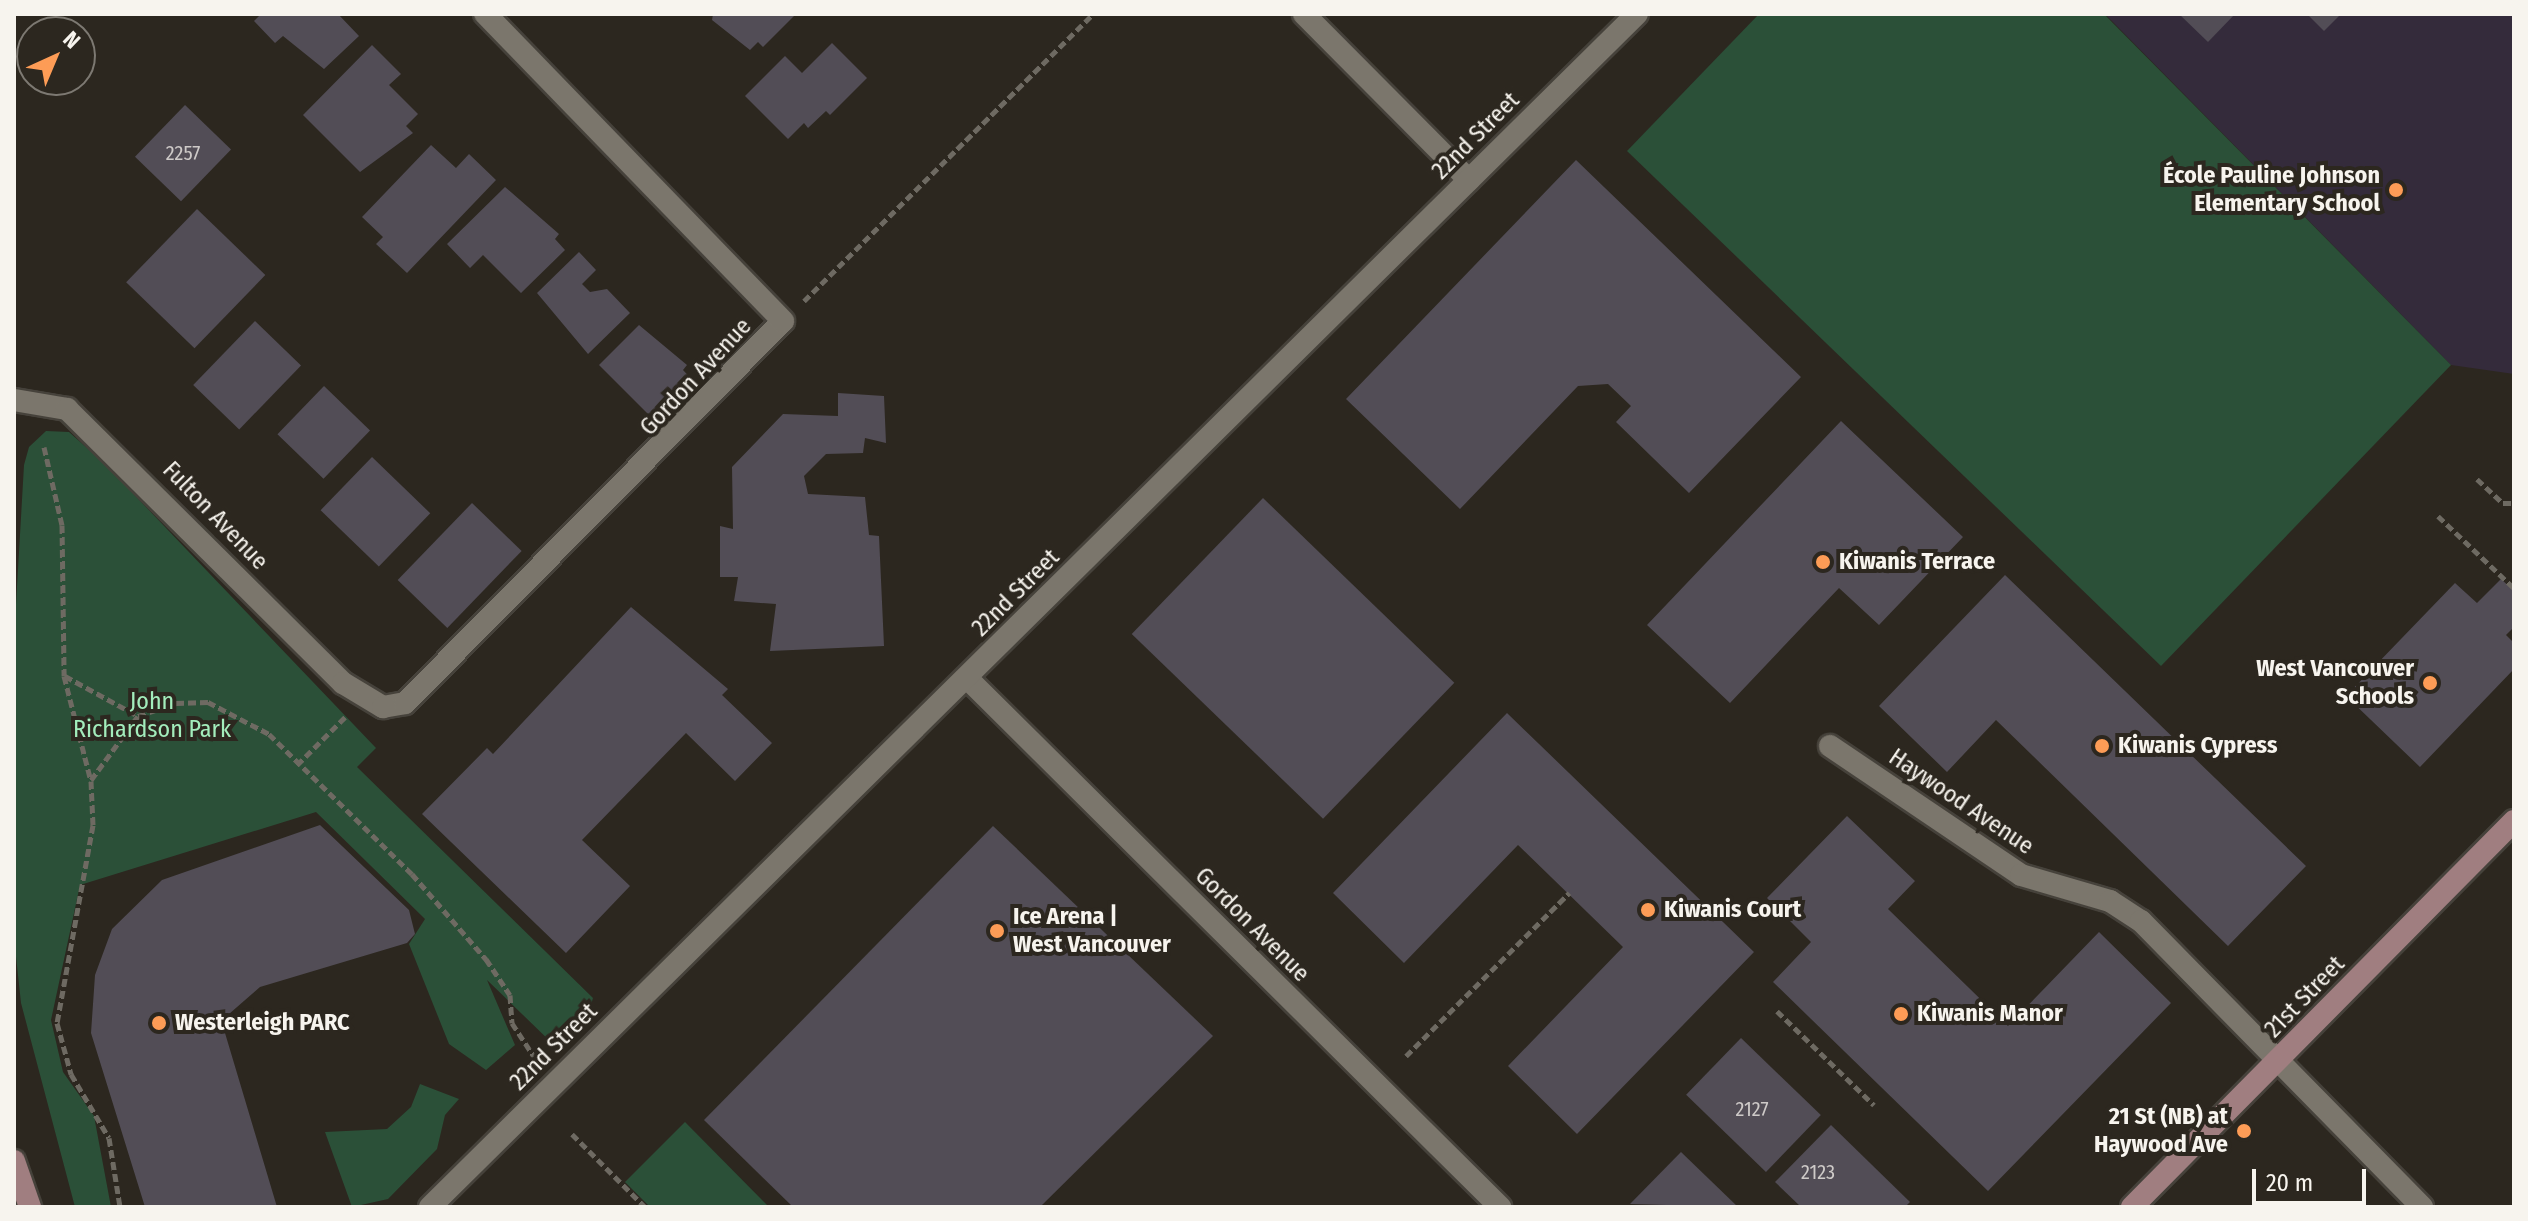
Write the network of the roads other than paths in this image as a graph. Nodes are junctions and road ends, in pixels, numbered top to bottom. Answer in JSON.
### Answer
{"nodes":[{"id":1,"x":485,"y":14,"type":"edge"},
{"id":2,"x":1304,"y":14,"type":"edge"},
{"id":3,"x":1637,"y":14,"type":"edge"},
{"id":4,"x":1469,"y":180,"type":"junction"},
{"id":5,"x":14,"y":400,"type":"edge"},
{"id":6,"x":968,"y":679,"type":"junction"},
{"id":7,"x":363,"y":700,"type":"joint"},
{"id":8,"x":1830,"y":746,"type":"dead end"},
{"id":9,"x":2514,"y":821,"type":"edge"},
{"id":10,"x":2278,"y":1062,"type":"junction"},
{"id":11,"x":14,"y":1161,"type":"edge"},
{"id":12,"x":30,"y":1207,"type":"edge"},
{"id":13,"x":430,"y":1207,"type":"edge"},
{"id":14,"x":1500,"y":1207,"type":"edge"},
{"id":15,"x":2132,"y":1207,"type":"edge"},
{"id":16,"x":2422,"y":1207,"type":"edge"}],
"edges":[{"from":1,"to":7,"type":"street","name":"Gordon Avenue"},
{"from":2,"to":4,"type":"street"},
{"from":3,"to":4,"type":"street","name":"22nd Street"},
{"from":4,"to":6,"type":"street","name":"22nd Street"},
{"from":5,"to":7,"type":"street","name":"Fulton Avenue"},
{"from":6,"to":13,"type":"street","name":"22nd Street"},
{"from":6,"to":14,"type":"street","name":"Gordon Avenue"},
{"from":8,"to":10,"type":"street","name":"Haywood Avenue"},
{"from":9,"to":10,"type":"main road","name":"21st Street"},
{"from":10,"to":15,"type":"main road","name":"21st Street"},
{"from":10,"to":16,"type":"street","name":"Haywood Avenue"},
{"from":11,"to":12,"type":"main road"}]}
